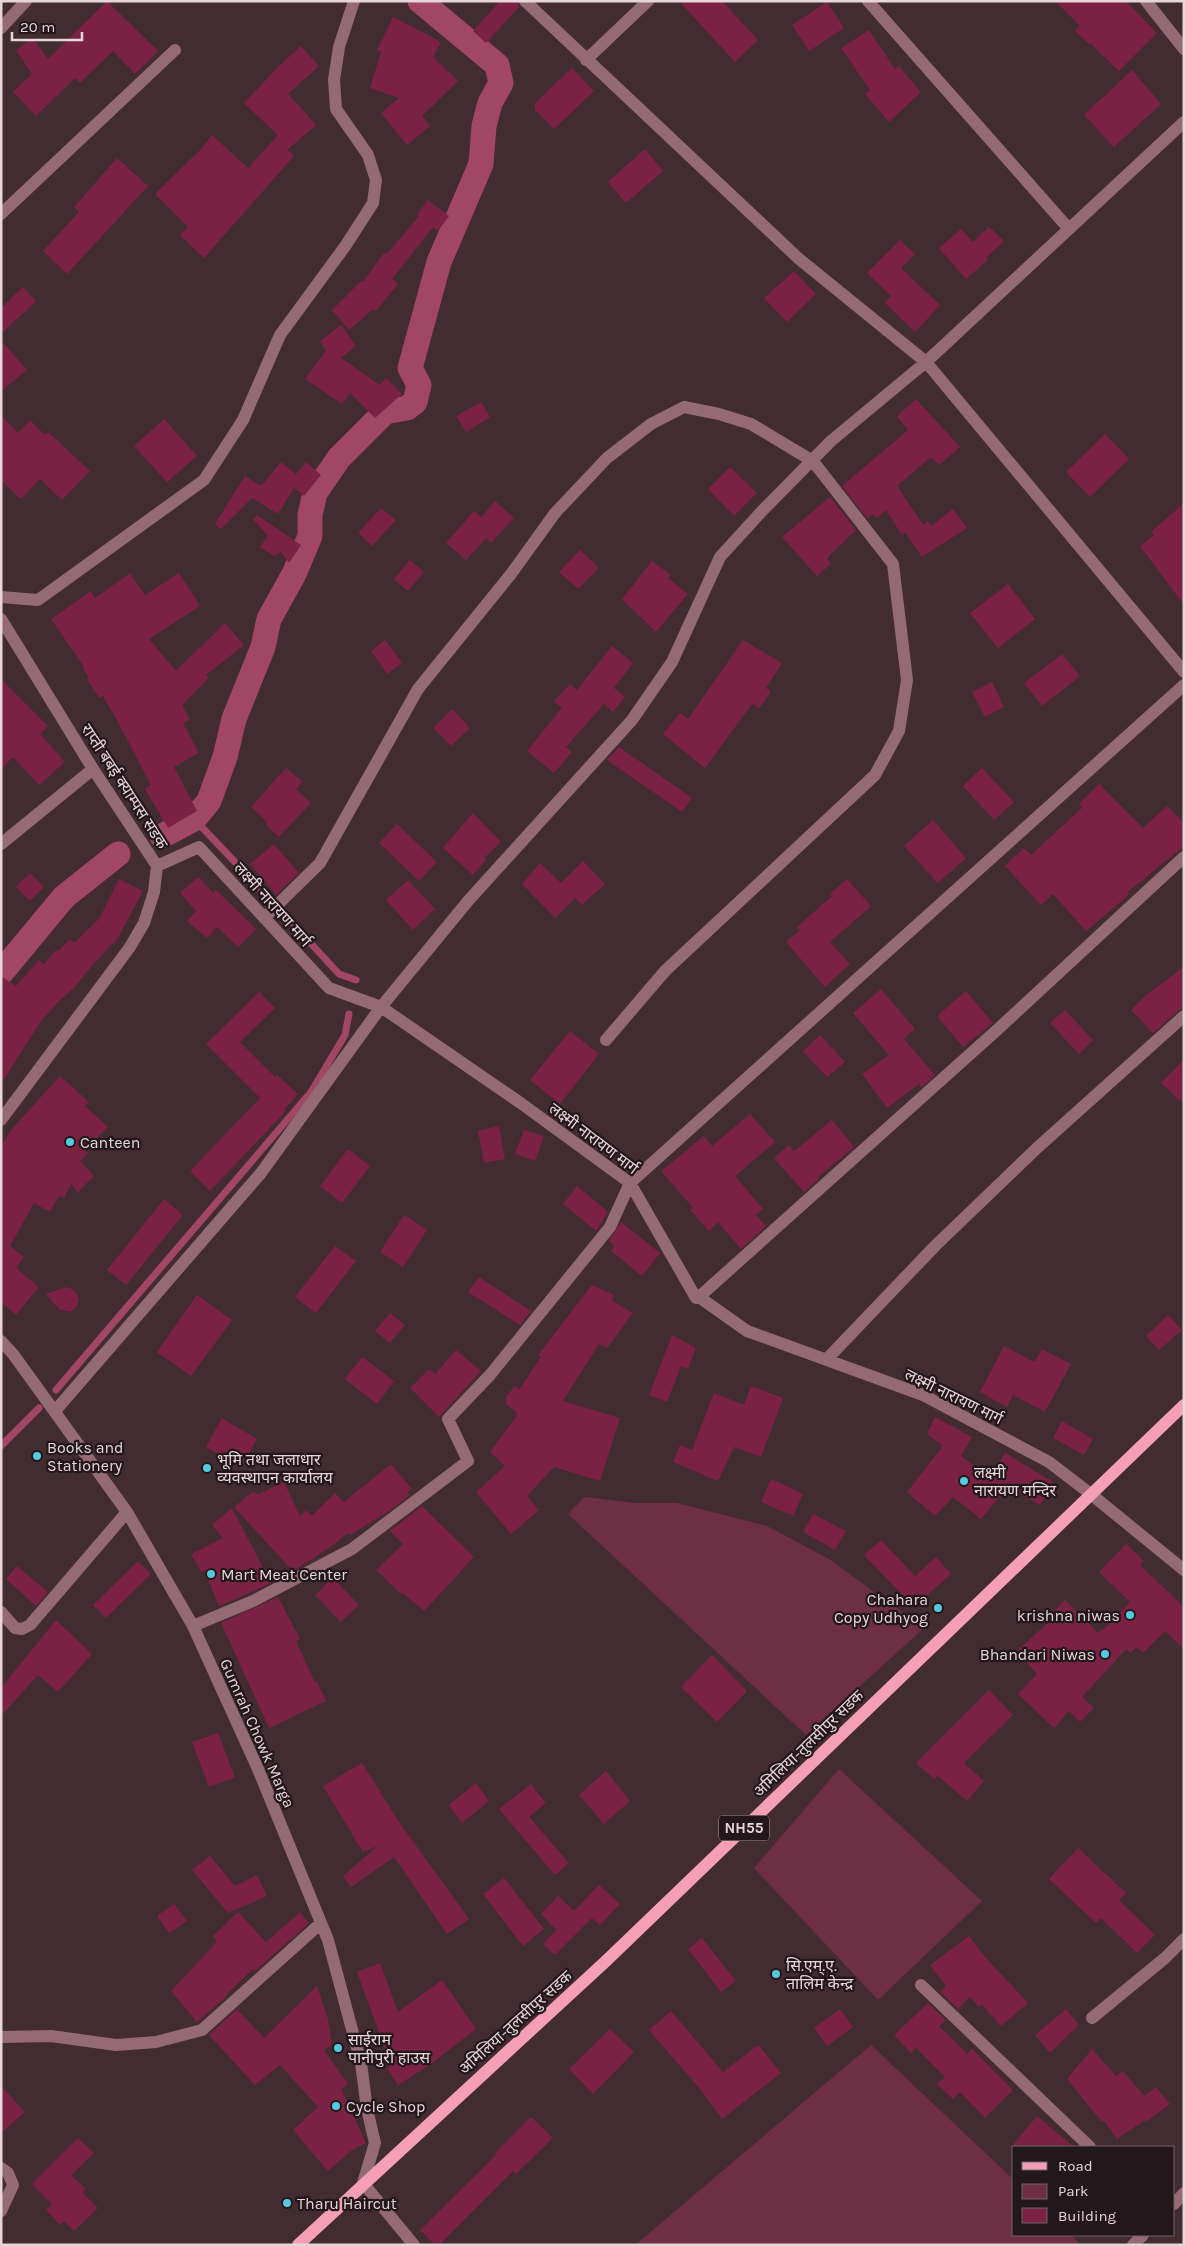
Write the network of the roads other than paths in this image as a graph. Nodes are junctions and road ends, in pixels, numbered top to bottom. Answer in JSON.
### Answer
{"nodes":[{"id":1,"x":26,"y":1,"type":"edge"},
{"id":2,"x":354,"y":1,"type":"edge"},
{"id":3,"x":525,"y":1,"type":"edge"},
{"id":4,"x":648,"y":1,"type":"edge"},
{"id":5,"x":868,"y":1,"type":"edge"},
{"id":6,"x":1146,"y":1,"type":"edge"},
{"id":7,"x":1,"y":28,"type":"edge"},
{"id":8,"x":175,"y":50,"type":"dead end"},
{"id":9,"x":1184,"y":50,"type":"edge"},
{"id":10,"x":586,"y":60,"type":"junction"},
{"id":11,"x":1184,"y":122,"type":"edge"},
{"id":12,"x":1,"y":214,"type":"edge"},
{"id":13,"x":1069,"y":229,"type":"junction"},
{"id":14,"x":926,"y":362,"type":"junction"},
{"id":15,"x":811,"y":460,"type":"junction"},
{"id":16,"x":1,"y":597,"type":"edge"},
{"id":17,"x":1,"y":619,"type":"edge"},
{"id":18,"x":1184,"y":672,"type":"edge"},
{"id":19,"x":1184,"y":685,"type":"edge"},
{"id":20,"x":93,"y":769,"type":"junction"},
{"id":21,"x":1,"y":844,"type":"edge"},
{"id":22,"x":1184,"y":857,"type":"edge"},
{"id":23,"x":157,"y":866,"type":"junction"},
{"id":24,"x":264,"y":918,"type":"junction"},
{"id":25,"x":381,"y":1007,"type":"junction"},
{"id":26,"x":1184,"y":1016,"type":"edge"},
{"id":27,"x":606,"y":1040,"type":"dead end"},
{"id":28,"x":1,"y":1120,"type":"edge"},
{"id":29,"x":630,"y":1183,"type":"junction"},
{"id":30,"x":699,"y":1298,"type":"junction"},
{"id":31,"x":1,"y":1341,"type":"edge"},
{"id":32,"x":827,"y":1359,"type":"junction"},
{"id":33,"x":1184,"y":1405,"type":"edge"},
{"id":34,"x":55,"y":1411,"type":"junction"},
{"id":35,"x":1092,"y":1494,"type":"junction"},
{"id":36,"x":127,"y":1512,"type":"junction"},
{"id":37,"x":1184,"y":1570,"type":"edge"},
{"id":38,"x":1,"y":1612,"type":"edge"},
{"id":39,"x":193,"y":1626,"type":"junction"},
{"id":40,"x":321,"y":1924,"type":"junction"},
{"id":41,"x":1184,"y":1939,"type":"edge"},
{"id":42,"x":922,"y":1985,"type":"dead end"},
{"id":43,"x":1092,"y":2018,"type":"dead end"},
{"id":44,"x":1,"y":2037,"type":"edge"},
{"id":45,"x":1089,"y":2146,"type":"edge"},
{"id":46,"x":1,"y":2168,"type":"edge"},
{"id":47,"x":363,"y":2183,"type":"junction"},
{"id":48,"x":1184,"y":2193,"type":"edge"},
{"id":49,"x":1175,"y":2203,"type":"edge"},
{"id":50,"x":1,"y":2211,"type":"edge"},
{"id":51,"x":1142,"y":2236,"type":"edge"},
{"id":52,"x":298,"y":2245,"type":"edge"},
{"id":53,"x":414,"y":2245,"type":"edge"},
{"id":54,"x":1133,"y":2245,"type":"edge"}],
"edges":[{"from":1,"to":7,"type":"street"},
{"from":2,"to":16,"type":"street"},
{"from":3,"to":10,"type":"street"},
{"from":4,"to":10,"type":"street"},
{"from":5,"to":13,"type":"street"},
{"from":6,"to":9,"type":"street"},
{"from":8,"to":12,"type":"street"},
{"from":10,"to":14,"type":"street"},
{"from":11,"to":13,"type":"street"},
{"from":13,"to":14,"type":"street"},
{"from":14,"to":15,"type":"street"},
{"from":14,"to":18,"type":"street"},
{"from":15,"to":24,"type":"street"},
{"from":15,"to":25,"type":"street"},
{"from":15,"to":27,"type":"street"},
{"from":17,"to":20,"type":"street","name":"राप्ती बबई क्याम्पस सडक"},
{"from":19,"to":29,"type":"street"},
{"from":20,"to":21,"type":"street"},
{"from":20,"to":23,"type":"street","name":"राप्ती बबई क्याम्पस सडक"},
{"from":22,"to":30,"type":"street"},
{"from":23,"to":24,"type":"street","name":"लक्ष्मी नारायण मार्ग"},
{"from":23,"to":28,"type":"street","name":"राप्ती बबई क्याम्पस सडक"},
{"from":24,"to":25,"type":"street","name":"लक्ष्मी नारायण मार्ग"},
{"from":25,"to":29,"type":"street","name":"लक्ष्मी नारायण मार्ग"},
{"from":25,"to":34,"type":"street"},
{"from":26,"to":32,"type":"street"},
{"from":29,"to":30,"type":"street","name":"लक्ष्मी नारायण मार्ग"},
{"from":29,"to":39,"type":"street"},
{"from":30,"to":32,"type":"street","name":"लक्ष्मी नारायण मार्ग"},
{"from":31,"to":34,"type":"street","name":"Gumrah Chowk Marga"},
{"from":32,"to":35,"type":"street","name":"लक्ष्मी नारायण मार्ग"},
{"from":33,"to":35,"type":"main road","name":"अमिलिया-तुलसीपुर सडक","number":"NH55"},
{"from":34,"to":36,"type":"street","name":"Gumrah Chowk Marga"},
{"from":35,"to":37,"type":"street","name":"लक्ष्मी नारायण मार्ग"},
{"from":35,"to":47,"type":"main road","name":"अमिलिया-तुलसीपुर सडक","number":"NH55"},
{"from":36,"to":38,"type":"street"},
{"from":36,"to":39,"type":"street","name":"Gumrah Chowk Marga"},
{"from":39,"to":40,"type":"street","name":"Gumrah Chowk Marga"},
{"from":40,"to":44,"type":"street"},
{"from":40,"to":47,"type":"street","name":"Gumrah Chowk Marga"},
{"from":41,"to":43,"type":"street"},
{"from":42,"to":45,"type":"street"},
{"from":46,"to":50,"type":"street"},
{"from":47,"to":52,"type":"main road","name":"अमिलिया-तुलसीपुर सडक","number":"NH55"},
{"from":47,"to":53,"type":"street"},
{"from":48,"to":49,"type":"street"},
{"from":51,"to":54,"type":"street"}]}
